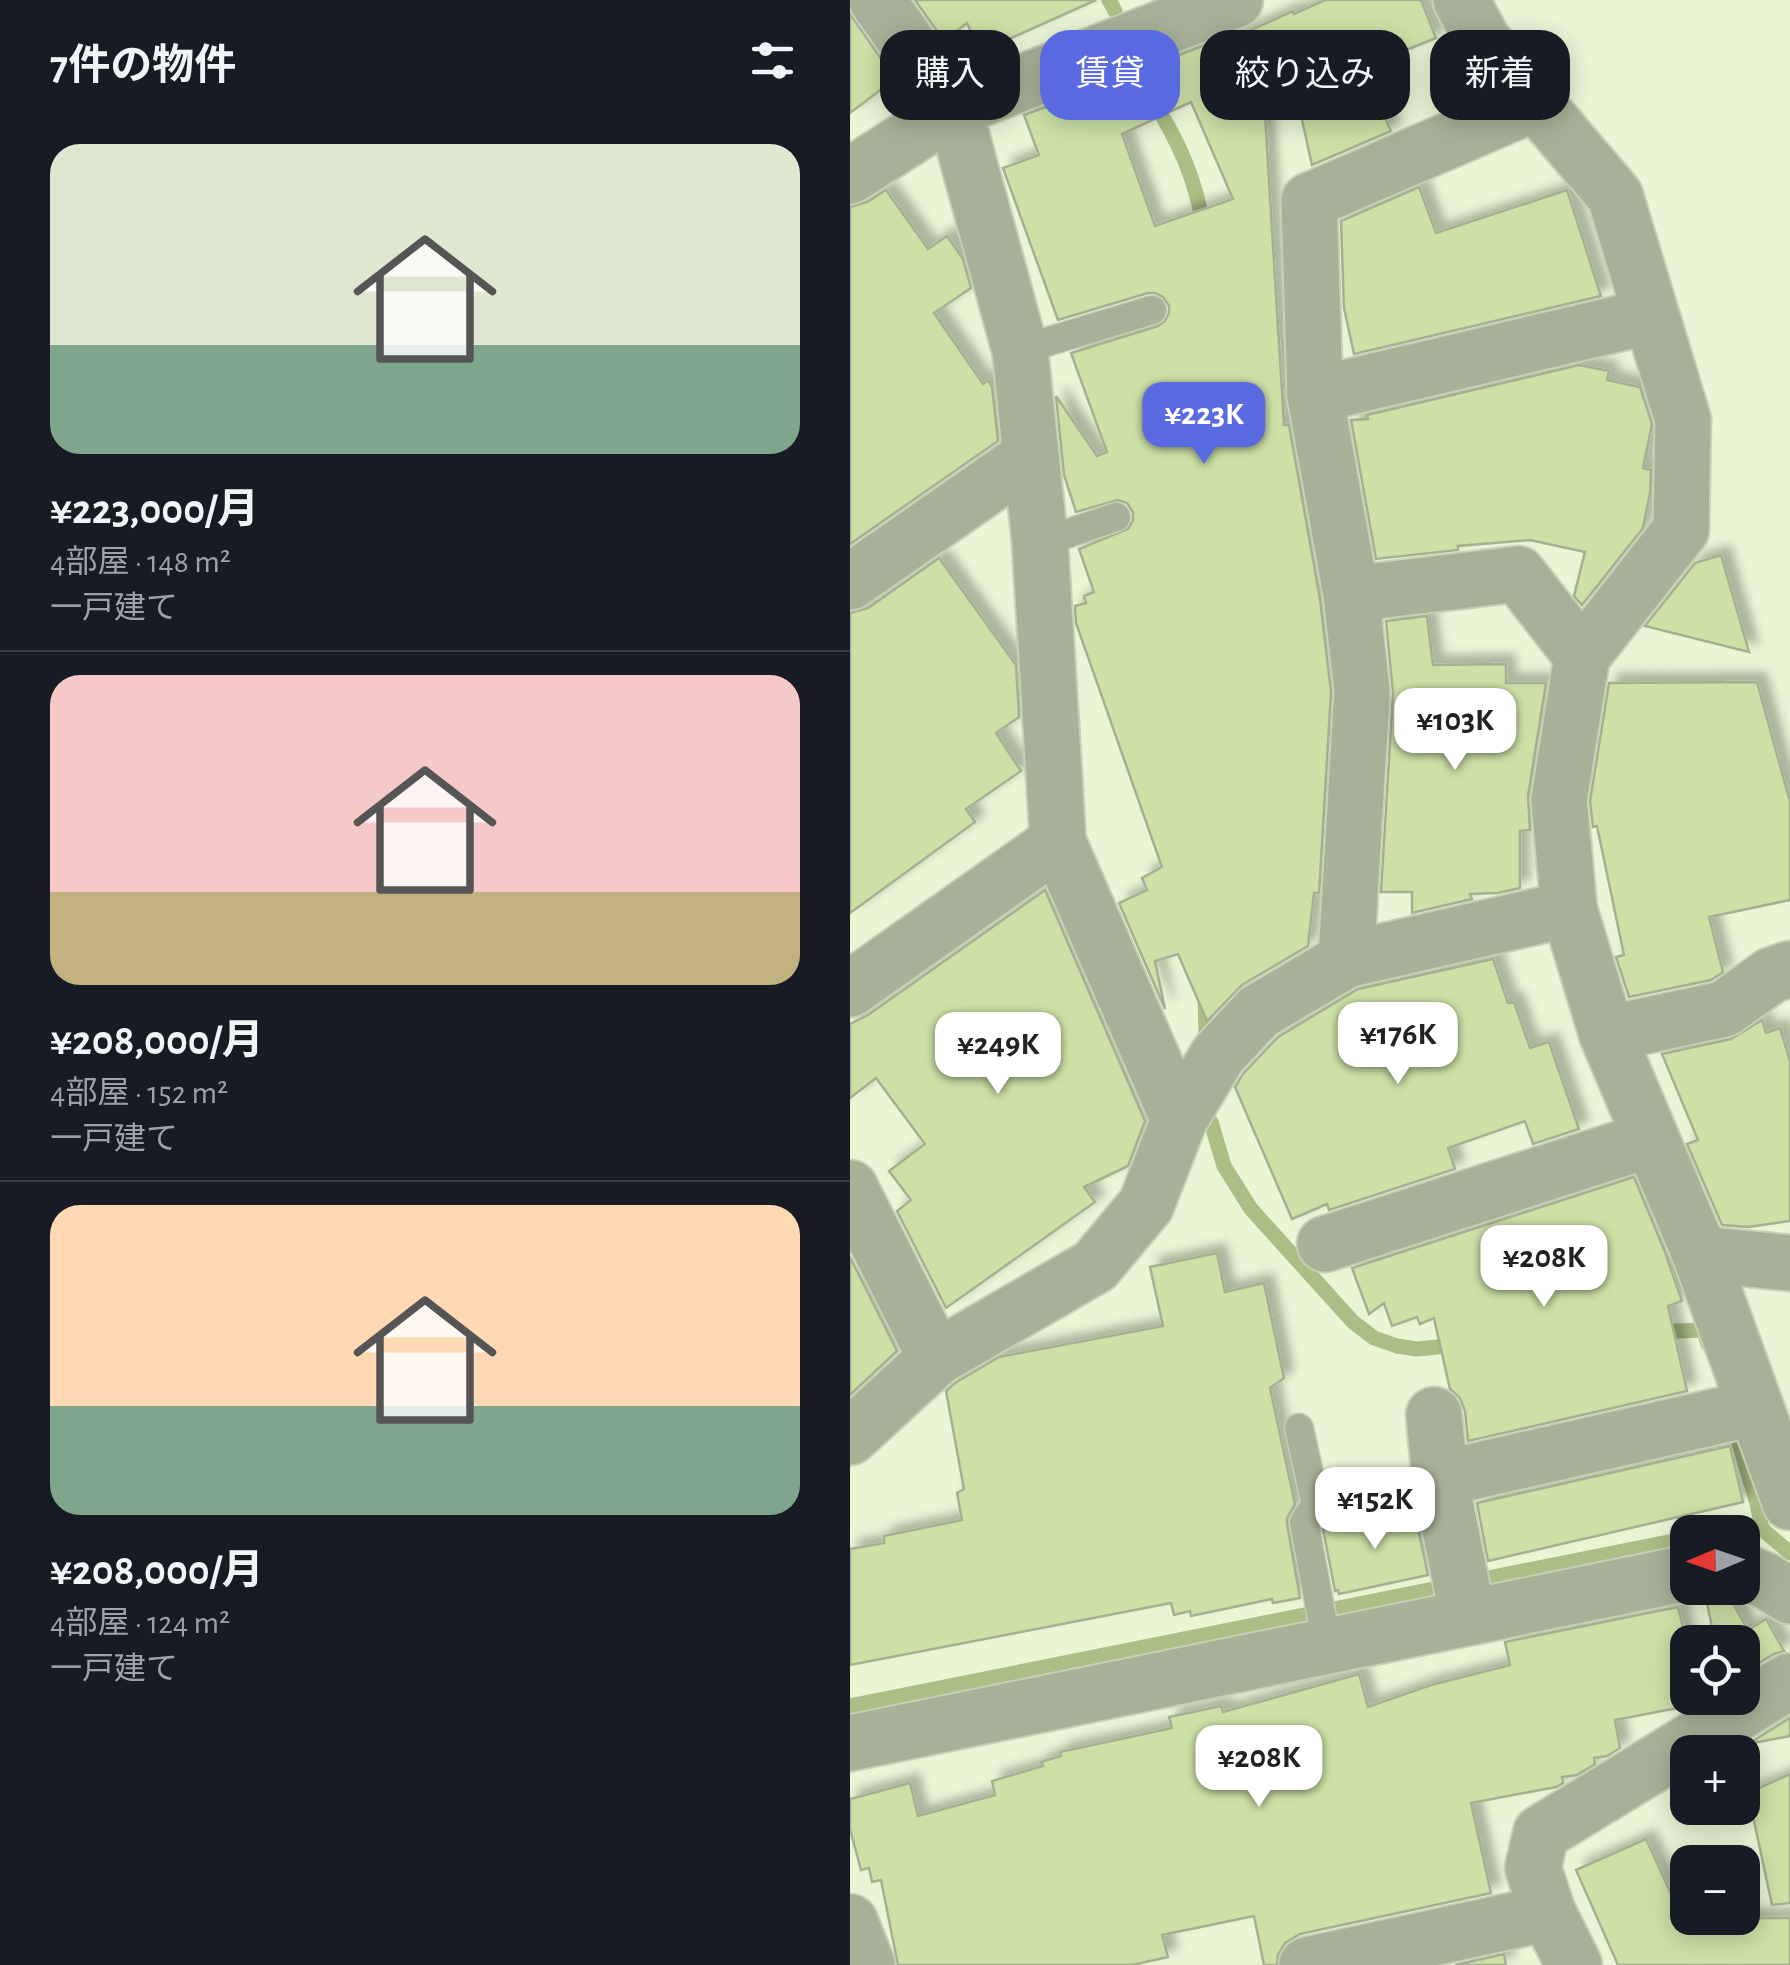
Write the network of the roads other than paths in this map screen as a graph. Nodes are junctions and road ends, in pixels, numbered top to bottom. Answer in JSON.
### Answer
{"nodes":[{"id":1,"x":877,"y":0,"type":"edge"},
{"id":2,"x":1235,"y":0,"type":"edge"},
{"id":3,"x":1461,"y":0,"type":"edge"},
{"id":4,"x":898,"y":30,"type":"edge"},
{"id":5,"x":1477,"y":30,"type":"edge"},
{"id":6,"x":1020,"y":83,"type":"edge"},
{"id":7,"x":937,"y":120,"type":"edge"},
{"id":8,"x":957,"y":120,"type":"edge"},
{"id":9,"x":1496,"y":120,"type":"edge"},
{"id":10,"x":1550,"y":120,"type":"edge"},
{"id":11,"x":850,"y":176,"type":"edge"},
{"id":12,"x":1152,"y":310,"type":"dead end"},
{"id":13,"x":1652,"y":316,"type":"junction"},
{"id":14,"x":1020,"y":350,"type":"junction"},
{"id":15,"x":1316,"y":395,"type":"junction"},
{"id":16,"x":1031,"y":456,"type":"junction"},
{"id":17,"x":1116,"y":518,"type":"dead end"},
{"id":18,"x":1040,"y":544,"type":"junction"},
{"id":19,"x":850,"y":582,"type":"edge"},
{"id":20,"x":1351,"y":594,"type":"junction"},
{"id":21,"x":1582,"y":656,"type":"junction"},
{"id":22,"x":1058,"y":842,"type":"junction"},
{"id":23,"x":1569,"y":909,"type":"junction"},
{"id":24,"x":1346,"y":960,"type":"junction"},
{"id":25,"x":1790,"y":969,"type":"edge"},
{"id":26,"x":850,"y":989,"type":"edge"},
{"id":27,"x":1607,"y":1034,"type":"junction"},
{"id":28,"x":1178,"y":1120,"type":"junction"},
{"id":29,"x":1651,"y":1139,"type":"junction"},
{"id":30,"x":850,"y":1188,"type":"edge"},
{"id":31,"x":1325,"y":1244,"type":"dead end"},
{"id":32,"x":1700,"y":1254,"type":"junction"},
{"id":33,"x":1790,"y":1263,"type":"edge"},
{"id":34,"x":936,"y":1358,"type":"junction"},
{"id":35,"x":1754,"y":1408,"type":"junction"},
{"id":36,"x":1434,"y":1415,"type":"dead end"},
{"id":37,"x":1299,"y":1428,"type":"dead end"},
{"id":38,"x":850,"y":1436,"type":"edge"},
{"id":39,"x":1440,"y":1479,"type":"junction"},
{"id":40,"x":1790,"y":1502,"type":"edge"},
{"id":41,"x":1670,"y":1574,"type":"edge"},
{"id":42,"x":1760,"y":1579,"type":"edge"},
{"id":43,"x":1463,"y":1591,"type":"junction"},
{"id":44,"x":1790,"y":1596,"type":"edge"},
{"id":45,"x":1325,"y":1636,"type":"junction"},
{"id":46,"x":1790,"y":1680,"type":"edge"},
{"id":47,"x":850,"y":1743,"type":"edge"},
{"id":48,"x":1548,"y":1913,"type":"junction"},
{"id":49,"x":850,"y":1922,"type":"edge"},
{"id":50,"x":866,"y":1965,"type":"edge"},
{"id":51,"x":1308,"y":1965,"type":"edge"},
{"id":52,"x":1574,"y":1965,"type":"edge"}],
"edges":[{"from":1,"to":4,"type":"street"},
{"from":2,"to":6,"type":"street"},
{"from":3,"to":5,"type":"street"},
{"from":7,"to":11,"type":"street"},
{"from":8,"to":14,"type":"street"},
{"from":9,"to":15,"type":"street"},
{"from":10,"to":13,"type":"street"},
{"from":12,"to":14,"type":"lane"},
{"from":13,"to":15,"type":"street"},
{"from":13,"to":21,"type":"street"},
{"from":14,"to":16,"type":"street"},
{"from":15,"to":20,"type":"street"},
{"from":16,"to":18,"type":"street"},
{"from":16,"to":19,"type":"street"},
{"from":17,"to":18,"type":"lane"},
{"from":18,"to":22,"type":"street"},
{"from":20,"to":21,"type":"street"},
{"from":20,"to":24,"type":"street"},
{"from":21,"to":23,"type":"street"},
{"from":22,"to":26,"type":"street"},
{"from":22,"to":28,"type":"street"},
{"from":23,"to":24,"type":"street"},
{"from":23,"to":27,"type":"street"},
{"from":24,"to":28,"type":"street"},
{"from":25,"to":27,"type":"street"},
{"from":27,"to":29,"type":"street"},
{"from":28,"to":34,"type":"street"},
{"from":29,"to":31,"type":"street"},
{"from":29,"to":32,"type":"street"},
{"from":30,"to":34,"type":"street"},
{"from":32,"to":33,"type":"street"},
{"from":32,"to":35,"type":"street"},
{"from":34,"to":38,"type":"street"},
{"from":35,"to":39,"type":"street"},
{"from":35,"to":40,"type":"street"},
{"from":36,"to":39,"type":"street"},
{"from":37,"to":45,"type":"lane"},
{"from":39,"to":43,"type":"street"},
{"from":41,"to":43,"type":"street"},
{"from":42,"to":44,"type":"street"},
{"from":43,"to":45,"type":"street"},
{"from":45,"to":47,"type":"street"},
{"from":46,"to":48,"type":"street"},
{"from":48,"to":51,"type":"street"},
{"from":48,"to":52,"type":"street"},
{"from":49,"to":50,"type":"street"}]}
